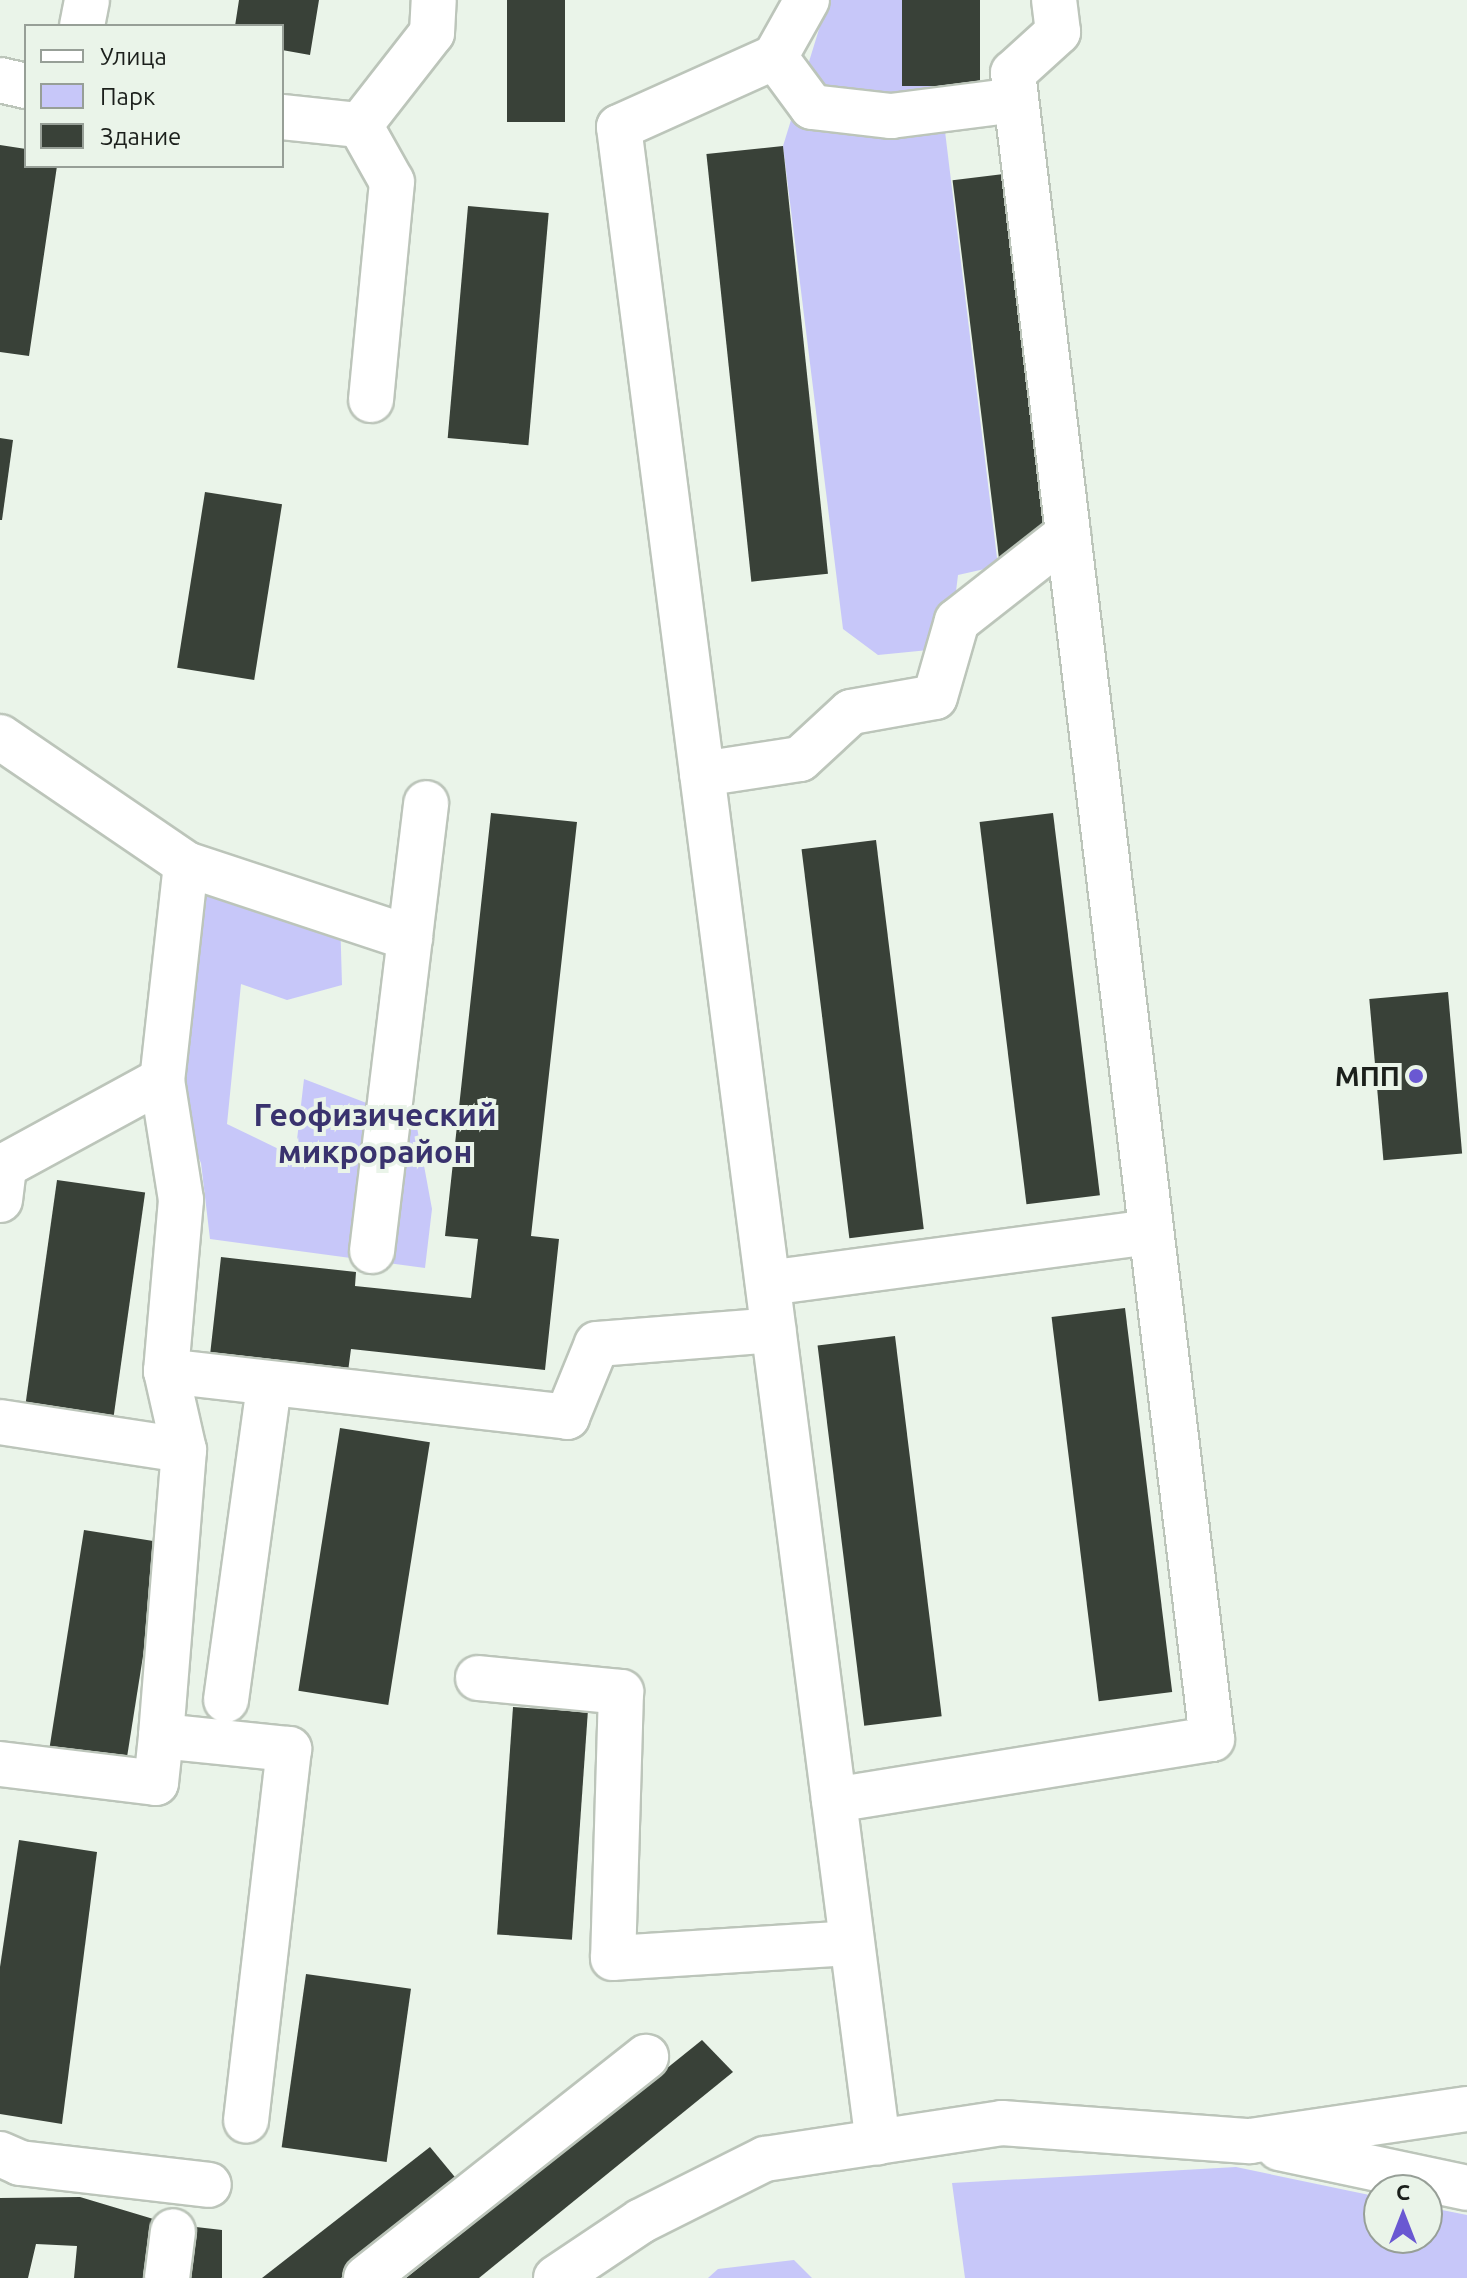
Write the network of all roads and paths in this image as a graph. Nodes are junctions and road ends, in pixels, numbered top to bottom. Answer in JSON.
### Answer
{"nodes":[{"id":1,"x":87,"y":0,"type":"edge"},
{"id":2,"x":434,"y":0,"type":"edge"},
{"id":3,"x":807,"y":0,"type":"edge"},
{"id":4,"x":1054,"y":0,"type":"edge"},
{"id":5,"x":82,"y":24,"type":"edge"},
{"id":6,"x":775,"y":57,"type":"junction"},
{"id":7,"x":0,"y":80,"type":"edge"},
{"id":8,"x":24,"y":86,"type":"edge"},
{"id":9,"x":1016,"y":100,"type":"junction"},
{"id":10,"x":284,"y":117,"type":"edge"},
{"id":11,"x":360,"y":125,"type":"junction"},
{"id":12,"x":371,"y":400,"type":"dead end"},
{"id":13,"x":1068,"y":534,"type":"junction"},
{"id":14,"x":0,"y":737,"type":"edge"},
{"id":15,"x":702,"y":774,"type":"junction"},
{"id":16,"x":426,"y":803,"type":"dead end"},
{"id":17,"x":186,"y":864,"type":"junction"},
{"id":18,"x":410,"y":938,"type":"junction"},
{"id":19,"x":162,"y":1080,"type":"junction"},
{"id":20,"x":0,"y":1200,"type":"edge"},
{"id":21,"x":1151,"y":1232,"type":"junction"},
{"id":22,"x":372,"y":1251,"type":"dead end"},
{"id":23,"x":768,"y":1283,"type":"junction"},
{"id":24,"x":773,"y":1330,"type":"junction"},
{"id":25,"x":166,"y":1371,"type":"junction"},
{"id":26,"x":269,"y":1387,"type":"junction"},
{"id":27,"x":0,"y":1422,"type":"edge"},
{"id":28,"x":184,"y":1450,"type":"junction"},
{"id":29,"x":478,"y":1678,"type":"dead end"},
{"id":30,"x":226,"y":1700,"type":"dead end"},
{"id":31,"x":161,"y":1736,"type":"junction"},
{"id":32,"x":0,"y":1764,"type":"edge"},
{"id":33,"x":834,"y":1800,"type":"junction"},
{"id":34,"x":852,"y":1943,"type":"junction"},
{"id":35,"x":646,"y":2057,"type":"dead end"},
{"id":36,"x":1467,"y":2109,"type":"edge"},
{"id":37,"x":246,"y":2121,"type":"dead end"},
{"id":38,"x":1250,"y":2141,"type":"junction"},
{"id":39,"x":878,"y":2142,"type":"junction"},
{"id":40,"x":0,"y":2154,"type":"edge"},
{"id":41,"x":209,"y":2185,"type":"dead end"},
{"id":42,"x":1467,"y":2188,"type":"edge"},
{"id":43,"x":173,"y":2231,"type":"dead end"},
{"id":44,"x":167,"y":2278,"type":"edge"},
{"id":45,"x":366,"y":2278,"type":"edge"},
{"id":46,"x":556,"y":2278,"type":"edge"}],
"edges":[{"from":1,"to":5,"type":"street"},
{"from":2,"to":11,"type":"street"},
{"from":3,"to":6,"type":"street"},
{"from":4,"to":9,"type":"street"},
{"from":6,"to":9,"type":"street"},
{"from":6,"to":15,"type":"street"},
{"from":7,"to":8,"type":"street"},
{"from":9,"to":13,"type":"street"},
{"from":10,"to":11,"type":"street"},
{"from":11,"to":12,"type":"street"},
{"from":13,"to":15,"type":"street"},
{"from":13,"to":21,"type":"street"},
{"from":14,"to":17,"type":"street"},
{"from":15,"to":23,"type":"street"},
{"from":16,"to":18,"type":"street"},
{"from":17,"to":18,"type":"street"},
{"from":17,"to":19,"type":"street"},
{"from":18,"to":22,"type":"street"},
{"from":19,"to":20,"type":"street"},
{"from":19,"to":25,"type":"street"},
{"from":21,"to":23,"type":"street"},
{"from":21,"to":33,"type":"street"},
{"from":23,"to":24,"type":"street"},
{"from":24,"to":26,"type":"street"},
{"from":24,"to":33,"type":"street"},
{"from":25,"to":26,"type":"street"},
{"from":25,"to":28,"type":"street"},
{"from":26,"to":30,"type":"street"},
{"from":27,"to":28,"type":"street"},
{"from":28,"to":31,"type":"street"},
{"from":29,"to":34,"type":"street"},
{"from":31,"to":32,"type":"street"},
{"from":31,"to":37,"type":"street"},
{"from":33,"to":34,"type":"street"},
{"from":34,"to":39,"type":"street"},
{"from":35,"to":45,"type":"street"},
{"from":36,"to":38,"type":"street"},
{"from":38,"to":39,"type":"street"},
{"from":38,"to":42,"type":"street"},
{"from":39,"to":46,"type":"street"},
{"from":40,"to":41,"type":"street"},
{"from":43,"to":44,"type":"street"}]}
